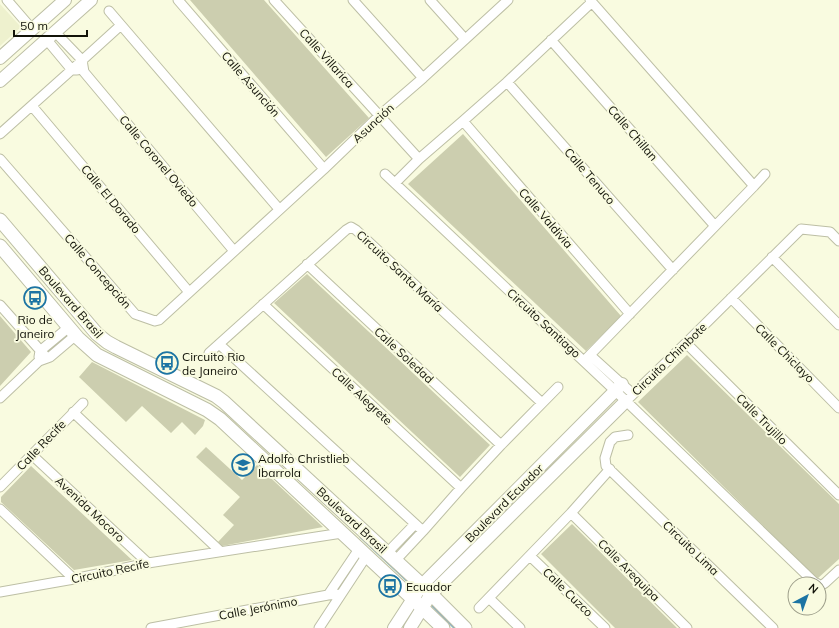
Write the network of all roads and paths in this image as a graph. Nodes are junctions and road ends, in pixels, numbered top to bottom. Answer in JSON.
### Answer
{"nodes":[{"id":1,"x":6,"y":0,"type":"edge"},
{"id":2,"x":65,"y":0,"type":"edge"},
{"id":3,"x":91,"y":0,"type":"edge"},
{"id":4,"x":178,"y":0,"type":"edge"},
{"id":5,"x":274,"y":0,"type":"edge"},
{"id":6,"x":353,"y":0,"type":"edge"},
{"id":7,"x":430,"y":0,"type":"edge"},
{"id":8,"x":508,"y":0,"type":"edge"},
{"id":9,"x":591,"y":1,"type":"edge"},
{"id":10,"x":109,"y":11,"type":"dead end"},
{"id":11,"x":121,"y":25,"type":"junction"},
{"id":12,"x":32,"y":29,"type":"junction"},
{"id":13,"x":51,"y":36,"type":"junction"},
{"id":14,"x":465,"y":39,"type":"junction"},
{"id":15,"x":551,"y":40,"type":"junction"},
{"id":16,"x":0,"y":58,"type":"edge"},
{"id":17,"x":82,"y":60,"type":"junction"},
{"id":18,"x":72,"y":70,"type":"junction"},
{"id":19,"x":84,"y":72,"type":"junction"},
{"id":20,"x":423,"y":78,"type":"junction"},
{"id":21,"x":0,"y":81,"type":"edge"},
{"id":22,"x":507,"y":82,"type":"junction"},
{"id":23,"x":32,"y":106,"type":"junction"},
{"id":24,"x":379,"y":116,"type":"junction"},
{"id":25,"x":463,"y":122,"type":"junction"},
{"id":26,"x":0,"y":134,"type":"edge"},
{"id":27,"x":0,"y":159,"type":"edge"},
{"id":28,"x":419,"y":159,"type":"junction"},
{"id":29,"x":324,"y":168,"type":"junction"},
{"id":30,"x":385,"y":174,"type":"dead end"},
{"id":31,"x":765,"y":174,"type":"dead end"},
{"id":32,"x":395,"y":183,"type":"junction"},
{"id":33,"x":754,"y":186,"type":"junction"},
{"id":34,"x":279,"y":209,"type":"junction"},
{"id":35,"x":0,"y":220,"type":"edge"},
{"id":36,"x":715,"y":226,"type":"junction"},
{"id":37,"x":839,"y":241,"type":"edge"},
{"id":38,"x":0,"y":246,"type":"edge"},
{"id":39,"x":234,"y":251,"type":"junction"},
{"id":40,"x":772,"y":257,"type":"junction"},
{"id":41,"x":307,"y":264,"type":"junction"},
{"id":42,"x":673,"y":270,"type":"junction"},
{"id":43,"x":189,"y":292,"type":"junction"},
{"id":44,"x":731,"y":298,"type":"junction"},
{"id":45,"x":263,"y":304,"type":"junction"},
{"id":46,"x":0,"y":305,"type":"edge"},
{"id":47,"x":630,"y":314,"type":"junction"},
{"id":48,"x":839,"y":325,"type":"edge"},
{"id":49,"x":72,"y":331,"type":"junction"},
{"id":50,"x":686,"y":343,"type":"junction"},
{"id":51,"x":219,"y":344,"type":"junction"},
{"id":52,"x":209,"y":353,"type":"dead end"},
{"id":53,"x":42,"y":357,"type":"junction"},
{"id":54,"x":587,"y":358,"type":"junction"},
{"id":55,"x":558,"y":387,"type":"dead end"},
{"id":56,"x":619,"y":387,"type":"junction"},
{"id":57,"x":630,"y":397,"type":"junction"},
{"id":58,"x":0,"y":398,"type":"edge"},
{"id":59,"x":542,"y":402,"type":"junction"},
{"id":60,"x":83,"y":403,"type":"dead end"},
{"id":61,"x":839,"y":408,"type":"edge"},
{"id":62,"x":73,"y":412,"type":"junction"},
{"id":63,"x":628,"y":435,"type":"dead end"},
{"id":64,"x":500,"y":445,"type":"junction"},
{"id":65,"x":32,"y":455,"type":"junction"},
{"id":66,"x":610,"y":469,"type":"junction"},
{"id":67,"x":0,"y":487,"type":"edge"},
{"id":68,"x":461,"y":488,"type":"junction"},
{"id":69,"x":839,"y":495,"type":"edge"},
{"id":70,"x":0,"y":509,"type":"edge"},
{"id":71,"x":571,"y":513,"type":"junction"},
{"id":72,"x":415,"y":524,"type":"junction"},
{"id":73,"x":423,"y":531,"type":"junction"},
{"id":74,"x":342,"y":533,"type":"junction"},
{"id":75,"x":220,"y":551,"type":"junction"},
{"id":76,"x":363,"y":552,"type":"junction"},
{"id":77,"x":530,"y":556,"type":"junction"},
{"id":78,"x":391,"y":557,"type":"junction"},
{"id":79,"x":148,"y":563,"type":"junction"},
{"id":80,"x":839,"y":570,"type":"edge"},
{"id":81,"x":808,"y":576,"type":"edge"},
{"id":82,"x":74,"y":579,"type":"junction"},
{"id":83,"x":827,"y":581,"type":"edge"},
{"id":84,"x":426,"y":590,"type":"junction"},
{"id":85,"x":0,"y":592,"type":"edge"},
{"id":86,"x":341,"y":594,"type":"junction"},
{"id":87,"x":328,"y":595,"type":"junction"},
{"id":88,"x":489,"y":598,"type":"junction"},
{"id":89,"x":418,"y":603,"type":"junction"},
{"id":90,"x":480,"y":608,"type":"dead end"},
{"id":91,"x":151,"y":628,"type":"edge"},
{"id":92,"x":319,"y":628,"type":"edge"},
{"id":93,"x":394,"y":628,"type":"edge"},
{"id":94,"x":410,"y":628,"type":"edge"},
{"id":95,"x":443,"y":628,"type":"edge"},
{"id":96,"x":465,"y":628,"type":"edge"},
{"id":97,"x":520,"y":628,"type":"edge"},
{"id":98,"x":605,"y":628,"type":"edge"},
{"id":99,"x":687,"y":628,"type":"edge"},
{"id":100,"x":772,"y":628,"type":"edge"}],
"edges":[{"from":1,"to":12,"type":"street"},
{"from":2,"to":12,"type":"street"},
{"from":3,"to":13,"type":"street"},
{"from":4,"to":29,"type":"street","name":"Calle Asunción"},
{"from":5,"to":24,"type":"street","name":"Calle Villarica"},
{"from":6,"to":20,"type":"street"},
{"from":7,"to":14,"type":"street"},
{"from":8,"to":14,"type":"street","name":"Asunción"},
{"from":9,"to":15,"type":"street"},
{"from":9,"to":33,"type":"street"},
{"from":10,"to":11,"type":"street"},
{"from":11,"to":17,"type":"street"},
{"from":11,"to":34,"type":"street"},
{"from":12,"to":16,"type":"street"},
{"from":13,"to":17,"type":"street"},
{"from":13,"to":18,"type":"street"},
{"from":13,"to":21,"type":"street"},
{"from":14,"to":20,"type":"street","name":"Asunción"},
{"from":15,"to":22,"type":"street"},
{"from":15,"to":36,"type":"street","name":"Calle Chillan"},
{"from":17,"to":18,"type":"street"},
{"from":17,"to":19,"type":"street"},
{"from":18,"to":19,"type":"street"},
{"from":18,"to":23,"type":"street"},
{"from":19,"to":39,"type":"street","name":"Calle Coronel Oviedo"},
{"from":20,"to":24,"type":"street","name":"Asunción"},
{"from":22,"to":25,"type":"street"},
{"from":22,"to":42,"type":"street","name":"Calle Tenuco"},
{"from":23,"to":26,"type":"street"},
{"from":23,"to":43,"type":"street","name":"Calle El Dorado"},
{"from":24,"to":28,"type":"street","name":"Calle Villarica"},
{"from":24,"to":29,"type":"street","name":"Asunción"},
{"from":25,"to":28,"type":"street"},
{"from":25,"to":47,"type":"street","name":"Calle Valdivia"},
{"from":27,"to":43,"type":"street","name":"Calle Concepción"},
{"from":28,"to":32,"type":"street"},
{"from":29,"to":34,"type":"street","name":"Calle Concepción"},
{"from":30,"to":32,"type":"street","name":"Circuito Santiago"},
{"from":31,"to":33,"type":"street","name":"Circuito Santiago"},
{"from":32,"to":54,"type":"street","name":"Circuito Santiago"},
{"from":33,"to":36,"type":"street","name":"Circuito Santiago"},
{"from":34,"to":39,"type":"street","name":"Calle Concepción"},
{"from":35,"to":78,"type":"main road","name":"Boulevard Brasil"},
{"from":36,"to":42,"type":"street","name":"Circuito Santiago"},
{"from":37,"to":40,"type":"street","name":"Circuito Chimbote"},
{"from":38,"to":49,"type":"main road","name":"Boulevard Brasil"},
{"from":39,"to":43,"type":"street","name":"Calle Concepción"},
{"from":40,"to":44,"type":"street","name":"Circuito Chimbote"},
{"from":40,"to":48,"type":"street"},
{"from":41,"to":45,"type":"street","name":"Circuito Santa María"},
{"from":41,"to":59,"type":"street","name":"Circuito Santa María"},
{"from":41,"to":64,"type":"street","name":"Calle Soledad"},
{"from":42,"to":47,"type":"street","name":"Circuito Santiago"},
{"from":44,"to":50,"type":"street","name":"Circuito Chimbote"},
{"from":44,"to":61,"type":"street","name":"Calle Chiclayo"},
{"from":45,"to":51,"type":"street","name":"Circuito Santa María"},
{"from":45,"to":68,"type":"street","name":"Calle Alegrete"},
{"from":46,"to":53,"type":"street"},
{"from":47,"to":54,"type":"street","name":"Circuito Santiago"},
{"from":49,"to":53,"type":"street"},
{"from":49,"to":74,"type":"main road","name":"Boulevard Brasil"},
{"from":50,"to":57,"type":"street","name":"Circuito Chimbote"},
{"from":50,"to":69,"type":"street","name":"Calle Trujillo"},
{"from":51,"to":52,"type":"street","name":"Circuito Santa María"},
{"from":51,"to":72,"type":"street"},
{"from":53,"to":58,"type":"street"},
{"from":54,"to":56,"type":"street"},
{"from":55,"to":59,"type":"street"},
{"from":56,"to":57,"type":"street"},
{"from":56,"to":84,"type":"street","name":"Boulevard Ecuador"},
{"from":57,"to":81,"type":"street","name":"Circuito Chimbote"},
{"from":57,"to":84,"type":"street","name":"Boulevard Ecuador"},
{"from":59,"to":64,"type":"street"},
{"from":60,"to":62,"type":"street","name":"Calle Recife"},
{"from":62,"to":65,"type":"street","name":"Calle Recife"},
{"from":62,"to":75,"type":"street"},
{"from":63,"to":66,"type":"street"},
{"from":64,"to":68,"type":"street"},
{"from":65,"to":67,"type":"street","name":"Calle Recife"},
{"from":65,"to":79,"type":"street","name":"Avenida Mocoro"},
{"from":66,"to":71,"type":"street"},
{"from":66,"to":100,"type":"street","name":"Circuito Lima"},
{"from":68,"to":73,"type":"street"},
{"from":70,"to":82,"type":"street"},
{"from":71,"to":77,"type":"street"},
{"from":71,"to":99,"type":"street","name":"Calle Arequipa"},
{"from":72,"to":73,"type":"street"},
{"from":72,"to":78,"type":"street"},
{"from":73,"to":78,"type":"street"},
{"from":74,"to":75,"type":"street","name":"Circuito Recife"},
{"from":74,"to":76,"type":"main road","name":"Boulevard Brasil"},
{"from":75,"to":79,"type":"street","name":"Circuito Recife"},
{"from":76,"to":86,"type":"street"},
{"from":76,"to":87,"type":"street"},
{"from":76,"to":89,"type":"main road","name":"Boulevard Brasil"},
{"from":77,"to":88,"type":"street"},
{"from":77,"to":98,"type":"street","name":"Calle Cuzco"},
{"from":78,"to":84,"type":"main road","name":"Boulevard Brasil"},
{"from":79,"to":82,"type":"street","name":"Circuito Recife"},
{"from":80,"to":83,"type":"street","name":"Circuito Chimbote"},
{"from":82,"to":85,"type":"street","name":"Circuito Recife"},
{"from":84,"to":89,"type":"street","name":"Boulevard Ecuador"},
{"from":84,"to":96,"type":"main road","name":"Boulevard Brasil"},
{"from":86,"to":87,"type":"street","name":"Calle Jerónimo"},
{"from":86,"to":92,"type":"street"},
{"from":87,"to":91,"type":"street","name":"Calle Jerónimo"},
{"from":88,"to":90,"type":"street"},
{"from":88,"to":97,"type":"street"},
{"from":89,"to":93,"type":"street","name":"Boulevard Ecuador"},
{"from":89,"to":94,"type":"street","name":"Boulevard Ecuador"},
{"from":89,"to":95,"type":"main road","name":"Boulevard Brasil"}]}
